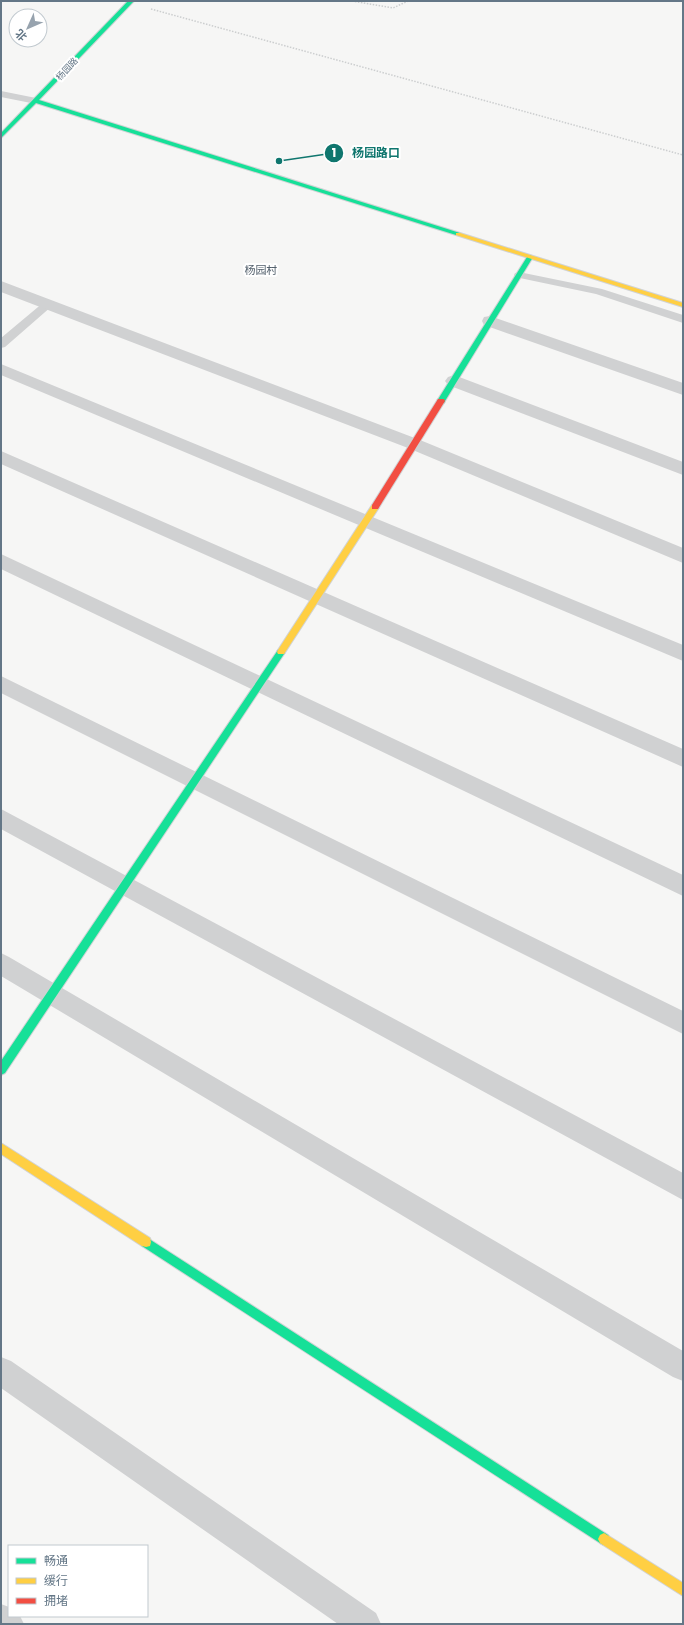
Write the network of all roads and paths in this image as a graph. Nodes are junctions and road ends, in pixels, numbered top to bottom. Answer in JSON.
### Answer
{"nodes":[{"id":1,"x":352,"y":1,"type":"edge"},
{"id":2,"x":408,"y":1,"type":"edge"},
{"id":3,"x":131,"y":2,"type":"edge"},
{"id":4,"x":1,"y":94,"type":"edge"},
{"id":5,"x":36,"y":101,"type":"junction"},
{"id":6,"x":1,"y":136,"type":"edge"},
{"id":7,"x":683,"y":155,"type":"edge"},
{"id":8,"x":530,"y":257,"type":"junction"},
{"id":9,"x":519,"y":275,"type":"junction"},
{"id":10,"x":1,"y":286,"type":"edge"},
{"id":11,"x":48,"y":304,"type":"junction"},
{"id":12,"x":683,"y":305,"type":"edge"},
{"id":13,"x":683,"y":319,"type":"edge"},
{"id":14,"x":490,"y":321,"type":"junction"},
{"id":15,"x":1,"y":344,"type":"edge"},
{"id":16,"x":1,"y":369,"type":"edge"},
{"id":17,"x":454,"y":381,"type":"junction"},
{"id":18,"x":683,"y":389,"type":"edge"},
{"id":19,"x":414,"y":444,"type":"junction"},
{"id":20,"x":1,"y":457,"type":"edge"},
{"id":21,"x":683,"y":469,"type":"edge"},
{"id":22,"x":367,"y":522,"type":"junction"},
{"id":23,"x":683,"y":556,"type":"edge"},
{"id":24,"x":1,"y":561,"type":"edge"},
{"id":25,"x":318,"y":597,"type":"junction"},
{"id":26,"x":683,"y":653,"type":"edge"},
{"id":27,"x":1,"y":684,"type":"edge"},
{"id":28,"x":259,"y":684,"type":"junction"},
{"id":29,"x":683,"y":758,"type":"edge"},
{"id":30,"x":195,"y":780,"type":"junction"},
{"id":31,"x":1,"y":818,"type":"edge"},
{"id":32,"x":125,"y":885,"type":"junction"},
{"id":33,"x":683,"y":886,"type":"edge"},
{"id":34,"x":1,"y":964,"type":"edge"},
{"id":35,"x":52,"y":994,"type":"junction"},
{"id":36,"x":683,"y":1023,"type":"edge"},
{"id":37,"x":1,"y":1070,"type":"edge"},
{"id":38,"x":1,"y":1148,"type":"edge"},
{"id":39,"x":683,"y":1187,"type":"edge"},
{"id":40,"x":683,"y":1367,"type":"edge"},
{"id":41,"x":1,"y":1371,"type":"edge"},
{"id":42,"x":683,"y":1590,"type":"edge"},
{"id":43,"x":1,"y":1619,"type":"edge"},
{"id":44,"x":8,"y":1624,"type":"edge"},
{"id":45,"x":365,"y":1624,"type":"edge"}],
"edges":[{"from":1,"to":2,"type":"path"},
{"from":3,"to":5,"type":"street","name":"杨园路"},
{"from":3,"to":7,"type":"path"},
{"from":4,"to":5,"type":"lane"},
{"from":5,"to":6,"type":"street","name":"杨园路"},
{"from":5,"to":8,"type":"street"},
{"from":8,"to":9,"type":"street"},
{"from":8,"to":12,"type":"street"},
{"from":9,"to":13,"type":"lane"},
{"from":9,"to":14,"type":"street"},
{"from":10,"to":11,"type":"street"},
{"from":11,"to":15,"type":"lane"},
{"from":11,"to":19,"type":"street"},
{"from":14,"to":17,"type":"street"},
{"from":14,"to":18,"type":"street"},
{"from":16,"to":22,"type":"street"},
{"from":17,"to":19,"type":"street"},
{"from":17,"to":21,"type":"street"},
{"from":19,"to":22,"type":"street"},
{"from":19,"to":23,"type":"street"},
{"from":20,"to":25,"type":"street"},
{"from":22,"to":25,"type":"street"},
{"from":22,"to":26,"type":"street"},
{"from":24,"to":28,"type":"street"},
{"from":25,"to":28,"type":"street"},
{"from":25,"to":29,"type":"street"},
{"from":27,"to":30,"type":"street"},
{"from":28,"to":30,"type":"street"},
{"from":28,"to":33,"type":"street"},
{"from":30,"to":32,"type":"street"},
{"from":30,"to":36,"type":"street"},
{"from":31,"to":32,"type":"street"},
{"from":32,"to":35,"type":"street"},
{"from":32,"to":39,"type":"street"},
{"from":34,"to":35,"type":"street"},
{"from":35,"to":37,"type":"street"},
{"from":35,"to":40,"type":"street"},
{"from":38,"to":42,"type":"street"},
{"from":41,"to":45,"type":"street"},
{"from":43,"to":44,"type":"street"}]}
